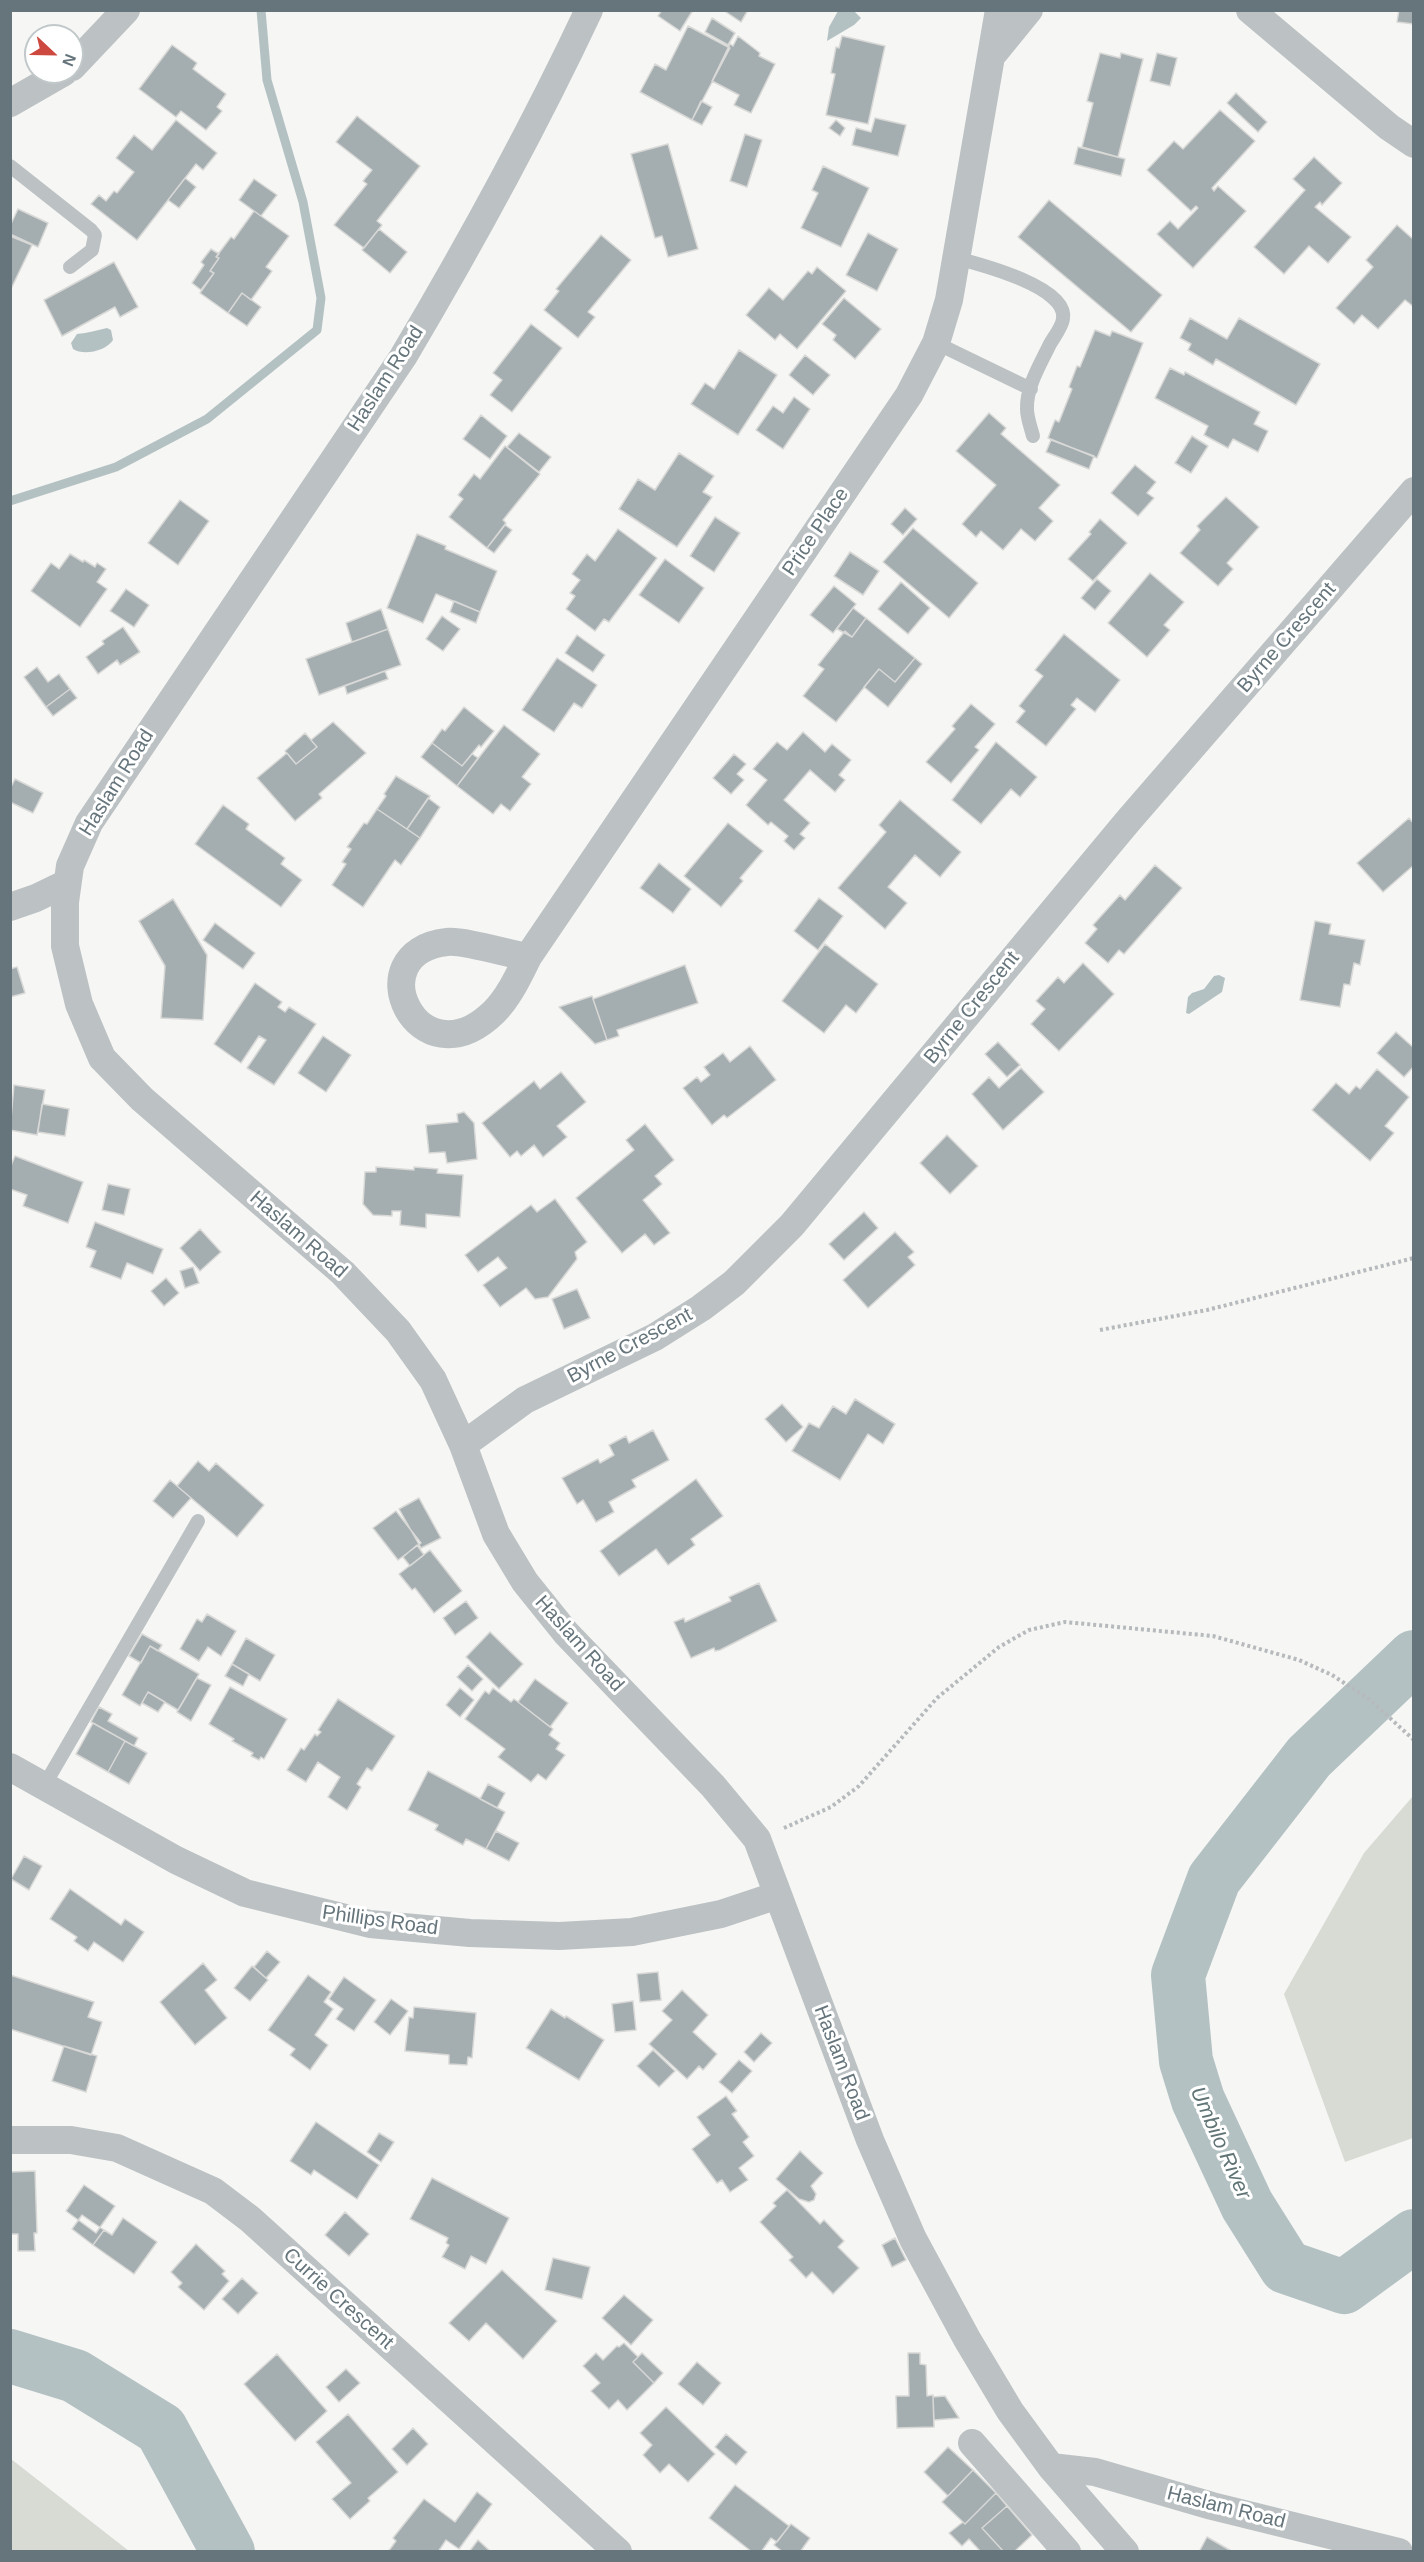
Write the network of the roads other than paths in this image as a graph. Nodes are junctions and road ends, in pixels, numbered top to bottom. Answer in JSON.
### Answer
{"nodes":[{"id":1,"x":126,"y":10,"type":"edge"},
{"id":2,"x":589,"y":10,"type":"edge"},
{"id":3,"x":999,"y":10,"type":"edge"},
{"id":4,"x":1029,"y":10,"type":"edge"},
{"id":5,"x":1250,"y":10,"type":"edge"},
{"id":6,"x":84,"y":54,"type":"edge"},
{"id":7,"x":989,"y":59,"type":"junction"},
{"id":8,"x":43,"y":84,"type":"edge"},
{"id":9,"x":10,"y":103,"type":"edge"},
{"id":10,"x":1413,"y":144,"type":"edge"},
{"id":11,"x":10,"y":165,"type":"edge"},
{"id":12,"x":956,"y":258,"type":"junction"},
{"id":13,"x":70,"y":267,"type":"dead end"},
{"id":14,"x":936,"y":343,"type":"junction"},
{"id":15,"x":1031,"y":389,"type":"junction"},
{"id":16,"x":1034,"y":436,"type":"dead end"},
{"id":17,"x":1413,"y":491,"type":"edge"},
{"id":18,"x":68,"y":883,"type":"junction"},
{"id":19,"x":10,"y":907,"type":"edge"},
{"id":20,"x":528,"y":957,"type":"dead end"},
{"id":21,"x":463,"y":1444,"type":"junction"},
{"id":22,"x":198,"y":1521,"type":"dead end"},
{"id":23,"x":10,"y":1767,"type":"edge"},
{"id":24,"x":44,"y":1786,"type":"junction"},
{"id":25,"x":778,"y":1895,"type":"junction"},
{"id":26,"x":10,"y":2140,"type":"edge"},
{"id":27,"x":972,"y":2443,"type":"dead end"},
{"id":28,"x":1051,"y":2467,"type":"junction"},
{"id":29,"x":618,"y":2552,"type":"edge"},
{"id":30,"x":1067,"y":2552,"type":"edge"},
{"id":31,"x":1125,"y":2552,"type":"edge"},
{"id":32,"x":1400,"y":2552,"type":"edge"}],
"edges":[{"from":1,"to":6,"type":"street"},
{"from":2,"to":18,"type":"street","name":"Haslam Road"},
{"from":3,"to":7,"type":"street","name":"Price Place"},
{"from":4,"to":7,"type":"street","name":"Price Place"},
{"from":5,"to":10,"type":"street"},
{"from":7,"to":12,"type":"street","name":"Price Place"},
{"from":8,"to":9,"type":"street"},
{"from":11,"to":13,"type":"lane"},
{"from":12,"to":14,"type":"street","name":"Price Place"},
{"from":12,"to":15,"type":"lane"},
{"from":14,"to":15,"type":"lane"},
{"from":14,"to":20,"type":"street","name":"Price Place"},
{"from":15,"to":16,"type":"lane"},
{"from":17,"to":21,"type":"street","name":"Byrne Crescent"},
{"from":18,"to":19,"type":"street"},
{"from":18,"to":21,"type":"street","name":"Haslam Road"},
{"from":21,"to":25,"type":"street","name":"Haslam Road"},
{"from":22,"to":24,"type":"lane"},
{"from":23,"to":24,"type":"street","name":"Phillips Road"},
{"from":24,"to":25,"type":"street","name":"Phillips Road"},
{"from":25,"to":28,"type":"street","name":"Haslam Road"},
{"from":26,"to":29,"type":"street","name":"Currie Crescent"},
{"from":27,"to":30,"type":"street"},
{"from":28,"to":31,"type":"street","name":"Haslam Road"},
{"from":28,"to":32,"type":"street","name":"Haslam Road"}]}
